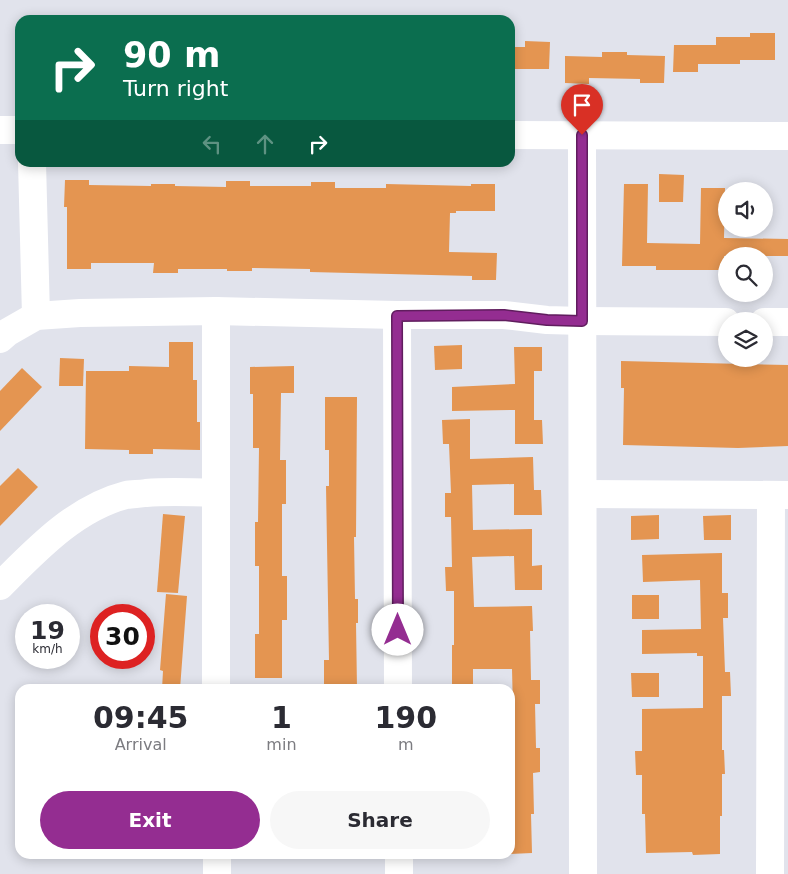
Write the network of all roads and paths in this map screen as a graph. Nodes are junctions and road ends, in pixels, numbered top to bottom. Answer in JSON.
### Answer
{"nodes":[{"id":1,"x":0,"y":130,"type":"edge"},
{"id":2,"x":15,"y":130,"type":"edge"},
{"id":3,"x":515,"y":134,"type":"edge"},
{"id":4,"x":582,"y":135,"type":"junction"},
{"id":5,"x":788,"y":136,"type":"edge"},
{"id":6,"x":32,"y":167,"type":"edge"},
{"id":7,"x":216,"y":311,"type":"junction"},
{"id":8,"x":36,"y":316,"type":"junction"},
{"id":9,"x":397,"y":316,"type":"junction"},
{"id":10,"x":582,"y":321,"type":"junction"},
{"id":11,"x":718,"y":322,"type":"edge"},
{"id":12,"x":773,"y":322,"type":"edge"},
{"id":13,"x":788,"y":322,"type":"edge"},
{"id":14,"x":0,"y":339,"type":"edge"},
{"id":15,"x":215,"y":493,"type":"junction"},
{"id":16,"x":583,"y":494,"type":"junction"},
{"id":17,"x":779,"y":495,"type":"edge"},
{"id":18,"x":0,"y":586,"type":"edge"},
{"id":19,"x":216,"y":684,"type":"edge"},
{"id":20,"x":398,"y":684,"type":"edge"},
{"id":21,"x":216,"y":859,"type":"edge"},
{"id":22,"x":399,"y":859,"type":"edge"},
{"id":23,"x":217,"y":874,"type":"edge"},
{"id":24,"x":399,"y":874,"type":"edge"},
{"id":25,"x":583,"y":874,"type":"edge"},
{"id":26,"x":770,"y":874,"type":"edge"}],
"edges":[{"from":1,"to":2,"type":"street"},
{"from":3,"to":4,"type":"street"},
{"from":4,"to":5,"type":"street"},
{"from":4,"to":10,"type":"street"},
{"from":6,"to":8,"type":"street"},
{"from":7,"to":8,"type":"street"},
{"from":7,"to":9,"type":"street"},
{"from":7,"to":15,"type":"street"},
{"from":8,"to":14,"type":"street"},
{"from":9,"to":10,"type":"street"},
{"from":9,"to":20,"type":"street"},
{"from":10,"to":11,"type":"street"},
{"from":10,"to":16,"type":"street"},
{"from":12,"to":13,"type":"street"},
{"from":15,"to":18,"type":"street"},
{"from":15,"to":19,"type":"street"},
{"from":16,"to":17,"type":"street"},
{"from":16,"to":25,"type":"street"},
{"from":17,"to":26,"type":"street"},
{"from":21,"to":23,"type":"street"},
{"from":22,"to":24,"type":"street"}]}
